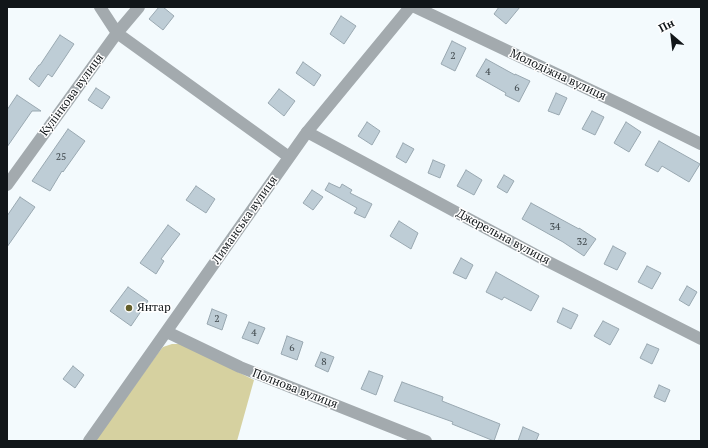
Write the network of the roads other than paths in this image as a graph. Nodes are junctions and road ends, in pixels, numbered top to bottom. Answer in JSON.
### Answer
{"nodes":[{"id":1,"x":100,"y":7,"type":"edge"},
{"id":2,"x":139,"y":7,"type":"edge"},
{"id":3,"x":410,"y":7,"type":"edge"},
{"id":4,"x":415,"y":7,"type":"edge"},
{"id":5,"x":117,"y":33,"type":"junction"},
{"id":6,"x":307,"y":132,"type":"junction"},
{"id":7,"x":701,"y":144,"type":"edge"},
{"id":8,"x":289,"y":156,"type":"junction"},
{"id":9,"x":7,"y":185,"type":"edge"},
{"id":10,"x":167,"y":332,"type":"junction"},
{"id":11,"x":701,"y":338,"type":"edge"},
{"id":12,"x":89,"y":441,"type":"edge"},
{"id":13,"x":426,"y":441,"type":"edge"}],
"edges":[{"from":1,"to":5,"type":"street"},
{"from":2,"to":5,"type":"street","name":"Кулінкова вулиця"},
{"from":3,"to":6,"type":"street","name":"Лиманська вулиця"},
{"from":4,"to":7,"type":"street","name":"Молодіжна вулиця"},
{"from":5,"to":8,"type":"street"},
{"from":5,"to":9,"type":"street","name":"Кулінкова вулиця"},
{"from":6,"to":8,"type":"street","name":"Лиманська вулиця"},
{"from":6,"to":11,"type":"street","name":"Джерельна вулиця"},
{"from":8,"to":10,"type":"street","name":"Лиманська вулиця"},
{"from":10,"to":12,"type":"street","name":"Лиманська вулиця"},
{"from":10,"to":13,"type":"street","name":"Полнова вулиця"}]}
